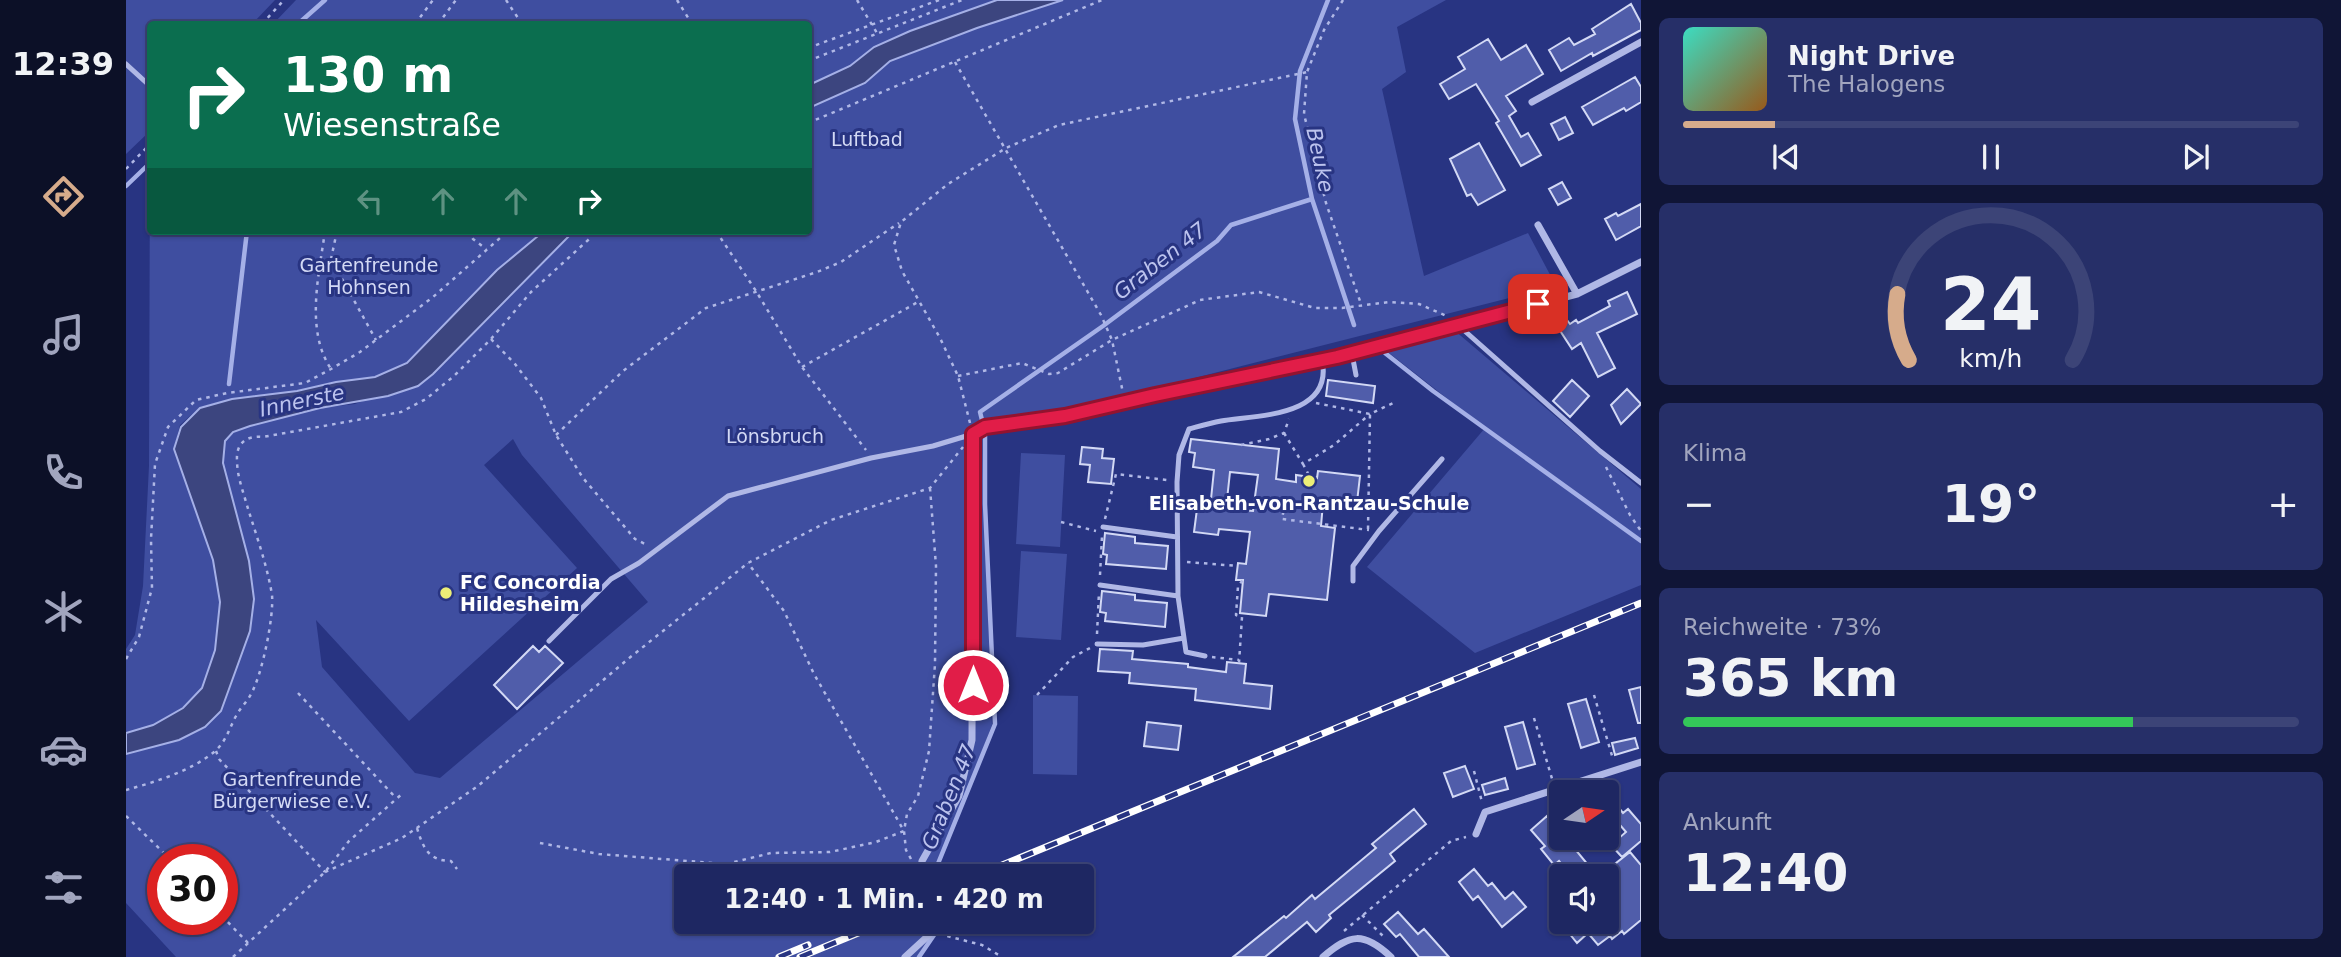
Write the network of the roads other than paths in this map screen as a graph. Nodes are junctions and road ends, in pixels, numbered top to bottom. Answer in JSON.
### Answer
{"nodes":[{"id":1,"x":1641,"y":42,"type":"edge"},
{"id":2,"x":126,"y":64,"type":"edge"},
{"id":3,"x":147,"y":83,"type":"edge"},
{"id":4,"x":1532,"y":102,"type":"dead end"},
{"id":5,"x":1538,"y":225,"type":"dead end"},
{"id":6,"x":1641,"y":262,"type":"edge"},
{"id":7,"x":1577,"y":294,"type":"junction"},
{"id":8,"x":1458,"y":325,"type":"junction"},
{"id":9,"x":1352,"y":354,"type":"junction"},
{"id":10,"x":1322,"y":360,"type":"junction"},
{"id":11,"x":1356,"y":375,"type":"dead end"},
{"id":12,"x":973,"y":434,"type":"junction"},
{"id":13,"x":1442,"y":459,"type":"dead end"},
{"id":14,"x":1641,"y":483,"type":"edge"},
{"id":15,"x":1103,"y":527,"type":"road end"},
{"id":16,"x":1177,"y":537,"type":"junction"},
{"id":17,"x":1353,"y":580,"type":"dead end"},
{"id":18,"x":1100,"y":584,"type":"road end"},
{"id":19,"x":1178,"y":596,"type":"junction"},
{"id":20,"x":1184,"y":638,"type":"junction"},
{"id":21,"x":549,"y":641,"type":"dead end"},
{"id":22,"x":1097,"y":644,"type":"road end"},
{"id":23,"x":1205,"y":656,"type":"road end"},
{"id":24,"x":1641,"y":762,"type":"edge"},
{"id":25,"x":1476,"y":834,"type":"road end"},
{"id":26,"x":922,"y":864,"type":"edge"},
{"id":27,"x":929,"y":934,"type":"edge"},
{"id":28,"x":905,"y":957,"type":"edge"},
{"id":29,"x":1323,"y":957,"type":"edge"},
{"id":30,"x":1391,"y":957,"type":"edge"}],
"edges":[{"from":1,"to":4,"type":"street"},
{"from":2,"to":3,"type":"lane"},
{"from":5,"to":7,"type":"street"},
{"from":6,"to":7,"type":"street"},
{"from":7,"to":8,"type":"street"},
{"from":8,"to":9,"type":"street"},
{"from":8,"to":14,"type":"lane"},
{"from":9,"to":10,"type":"street"},
{"from":9,"to":11,"type":"lane"},
{"from":10,"to":12,"type":"street"},
{"from":10,"to":16,"type":"lane"},
{"from":12,"to":21,"type":"lane"},
{"from":12,"to":26,"type":"street"},
{"from":13,"to":17,"type":"lane"},
{"from":15,"to":16,"type":"lane"},
{"from":16,"to":19,"type":"lane"},
{"from":18,"to":19,"type":"lane"},
{"from":19,"to":20,"type":"lane"},
{"from":20,"to":22,"type":"lane"},
{"from":20,"to":23,"type":"lane"},
{"from":24,"to":25,"type":"street"},
{"from":27,"to":28,"type":"street"},
{"from":29,"to":30,"type":"street"}]}
